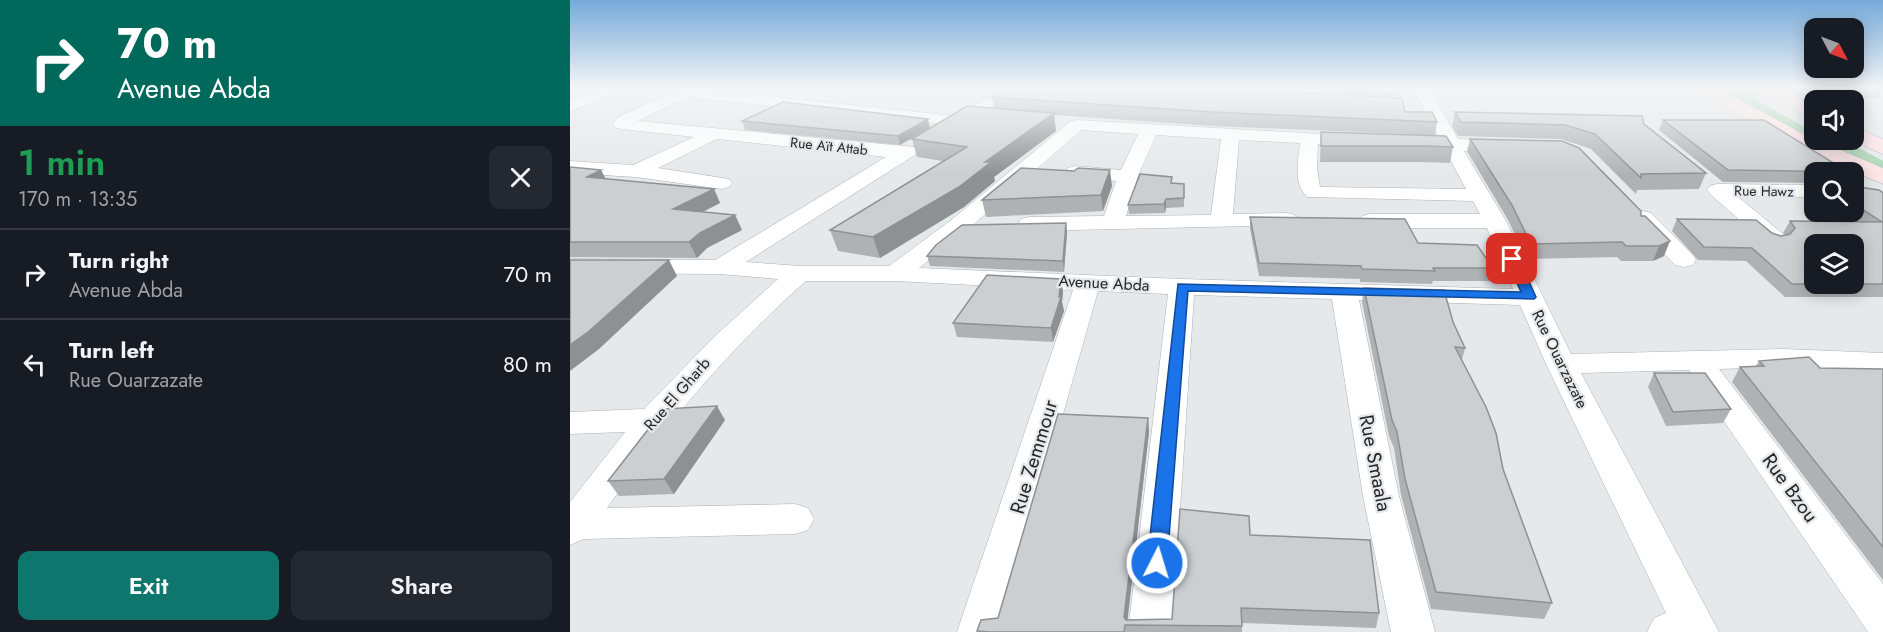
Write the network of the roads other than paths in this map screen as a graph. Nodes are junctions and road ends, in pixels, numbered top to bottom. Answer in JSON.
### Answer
{"nodes":[{"id":1,"x":633,"y":116,"type":"edge"},
{"id":2,"x":744,"y":116,"type":"edge"},
{"id":3,"x":951,"y":116,"type":"edge"},
{"id":4,"x":965,"y":116,"type":"edge"},
{"id":5,"x":1432,"y":116,"type":"edge"},
{"id":6,"x":1756,"y":116,"type":"edge"},
{"id":7,"x":962,"y":118,"type":"junction"},
{"id":8,"x":1000,"y":118,"type":"edge"},
{"id":9,"x":1149,"y":130,"type":"junction"},
{"id":10,"x":716,"y":133,"type":"junction"},
{"id":11,"x":1230,"y":135,"type":"junction"},
{"id":12,"x":1864,"y":138,"type":"edge"},
{"id":13,"x":1309,"y":139,"type":"junction"},
{"id":14,"x":1376,"y":142,"type":"edge"},
{"id":15,"x":1398,"y":143,"type":"edge"},
{"id":16,"x":1454,"y":146,"type":"junction"},
{"id":17,"x":1519,"y":146,"type":"edge"},
{"id":18,"x":1883,"y":147,"type":"edge"},
{"id":19,"x":904,"y":153,"type":"junction"},
{"id":20,"x":570,"y":167,"type":"edge"},
{"id":21,"x":1027,"y":168,"type":"junction"},
{"id":22,"x":636,"y":171,"type":"junction"},
{"id":23,"x":1128,"y":176,"type":"junction"},
{"id":24,"x":1700,"y":176,"type":"edge"},
{"id":25,"x":1883,"y":177,"type":"edge"},
{"id":26,"x":722,"y":183,"type":"dead end"},
{"id":27,"x":1717,"y":190,"type":"junction"},
{"id":28,"x":1804,"y":191,"type":"edge"},
{"id":29,"x":1479,"y":195,"type":"junction"},
{"id":30,"x":1630,"y":205,"type":"edge"},
{"id":31,"x":1221,"y":220,"type":"junction"},
{"id":32,"x":1305,"y":220,"type":"edge"},
{"id":33,"x":1352,"y":221,"type":"edge"},
{"id":34,"x":1495,"y":221,"type":"junction"},
{"id":35,"x":1113,"y":223,"type":"junction"},
{"id":36,"x":958,"y":225,"type":"junction"},
{"id":37,"x":1775,"y":239,"type":"edge"},
{"id":38,"x":1684,"y":260,"type":"dead end"},
{"id":39,"x":570,"y":266,"type":"edge"},
{"id":40,"x":720,"y":267,"type":"junction"},
{"id":41,"x":800,"y":273,"type":"junction"},
{"id":42,"x":896,"y":274,"type":"junction"},
{"id":43,"x":1088,"y":282,"type":"junction"},
{"id":44,"x":1182,"y":287,"type":"junction"},
{"id":45,"x":1344,"y":292,"type":"junction"},
{"id":46,"x":1530,"y":297,"type":"junction"},
{"id":47,"x":1696,"y":359,"type":"junction"},
{"id":48,"x":1883,"y":362,"type":"edge"},
{"id":49,"x":1561,"y":364,"type":"junction"},
{"id":50,"x":654,"y":420,"type":"junction"},
{"id":51,"x":570,"y":423,"type":"edge"},
{"id":52,"x":795,"y":519,"type":"dead end"},
{"id":53,"x":572,"y":526,"type":"edge"},
{"id":54,"x":1883,"y":618,"type":"edge"},
{"id":55,"x":1687,"y":631,"type":"edge"},
{"id":56,"x":979,"y":632,"type":"edge"},
{"id":57,"x":1150,"y":632,"type":"edge"},
{"id":58,"x":1413,"y":632,"type":"edge"}],
"edges":[{"from":1,"to":10,"type":"street","name":"Rue Aït Attab"},
{"from":2,"to":10,"type":"street"},
{"from":3,"to":7,"type":"street"},
{"from":4,"to":7,"type":"street"},
{"from":5,"to":16,"type":"street","name":"Rue Ouarzazate"},
{"from":6,"to":25,"type":"main road"},
{"from":7,"to":8,"type":"street"},
{"from":7,"to":19,"type":"street"},
{"from":9,"to":11,"type":"street"},
{"from":9,"to":21,"type":"street"},
{"from":9,"to":23,"type":"street"},
{"from":10,"to":19,"type":"street","name":"Rue Aït Attab"},
{"from":10,"to":22,"type":"street"},
{"from":11,"to":13,"type":"street"},
{"from":11,"to":31,"type":"street"},
{"from":12,"to":18,"type":"main road"},
{"from":13,"to":14,"type":"street"},
{"from":13,"to":29,"type":"street"},
{"from":15,"to":16,"type":"street"},
{"from":16,"to":17,"type":"street"},
{"from":16,"to":29,"type":"street","name":"Rue Ouarzazate"},
{"from":19,"to":40,"type":"street"},
{"from":20,"to":22,"type":"street"},
{"from":21,"to":23,"type":"street"},
{"from":21,"to":36,"type":"street"},
{"from":22,"to":26,"type":"street"},
{"from":23,"to":35,"type":"street"},
{"from":24,"to":27,"type":"street"},
{"from":27,"to":28,"type":"street","name":"Rue Hawz"},
{"from":27,"to":37,"type":"street","name":"Rue Hawz"},
{"from":29,"to":34,"type":"street","name":"Rue Ouarzazate"},
{"from":30,"to":38,"type":"street"},
{"from":31,"to":32,"type":"street"},
{"from":31,"to":35,"type":"street"},
{"from":33,"to":34,"type":"street"},
{"from":34,"to":46,"type":"street","name":"Rue Ouarzazate"},
{"from":35,"to":36,"type":"street"},
{"from":36,"to":42,"type":"street"},
{"from":39,"to":40,"type":"street","name":"Avenue Abda"},
{"from":40,"to":41,"type":"street","name":"Avenue Abda"},
{"from":41,"to":42,"type":"street","name":"Avenue Abda"},
{"from":41,"to":50,"type":"street","name":"Rue El Gharb"},
{"from":42,"to":43,"type":"street","name":"Avenue Abda"},
{"from":43,"to":44,"type":"street","name":"Avenue Abda"},
{"from":43,"to":56,"type":"street","name":"Rue Zemmour"},
{"from":44,"to":45,"type":"street","name":"Avenue Abda"},
{"from":44,"to":57,"type":"street"},
{"from":45,"to":46,"type":"street","name":"Avenue Abda"},
{"from":45,"to":58,"type":"street","name":"Rue Smaala"},
{"from":46,"to":49,"type":"street","name":"Rue Ouarzazate"},
{"from":47,"to":48,"type":"street"},
{"from":47,"to":49,"type":"street"},
{"from":47,"to":54,"type":"street","name":"Rue Bzou"},
{"from":49,"to":55,"type":"street","name":"Rue Ouarzazate"},
{"from":50,"to":51,"type":"street"},
{"from":50,"to":53,"type":"street","name":"Rue El Gharb"},
{"from":52,"to":53,"type":"street"}]}
